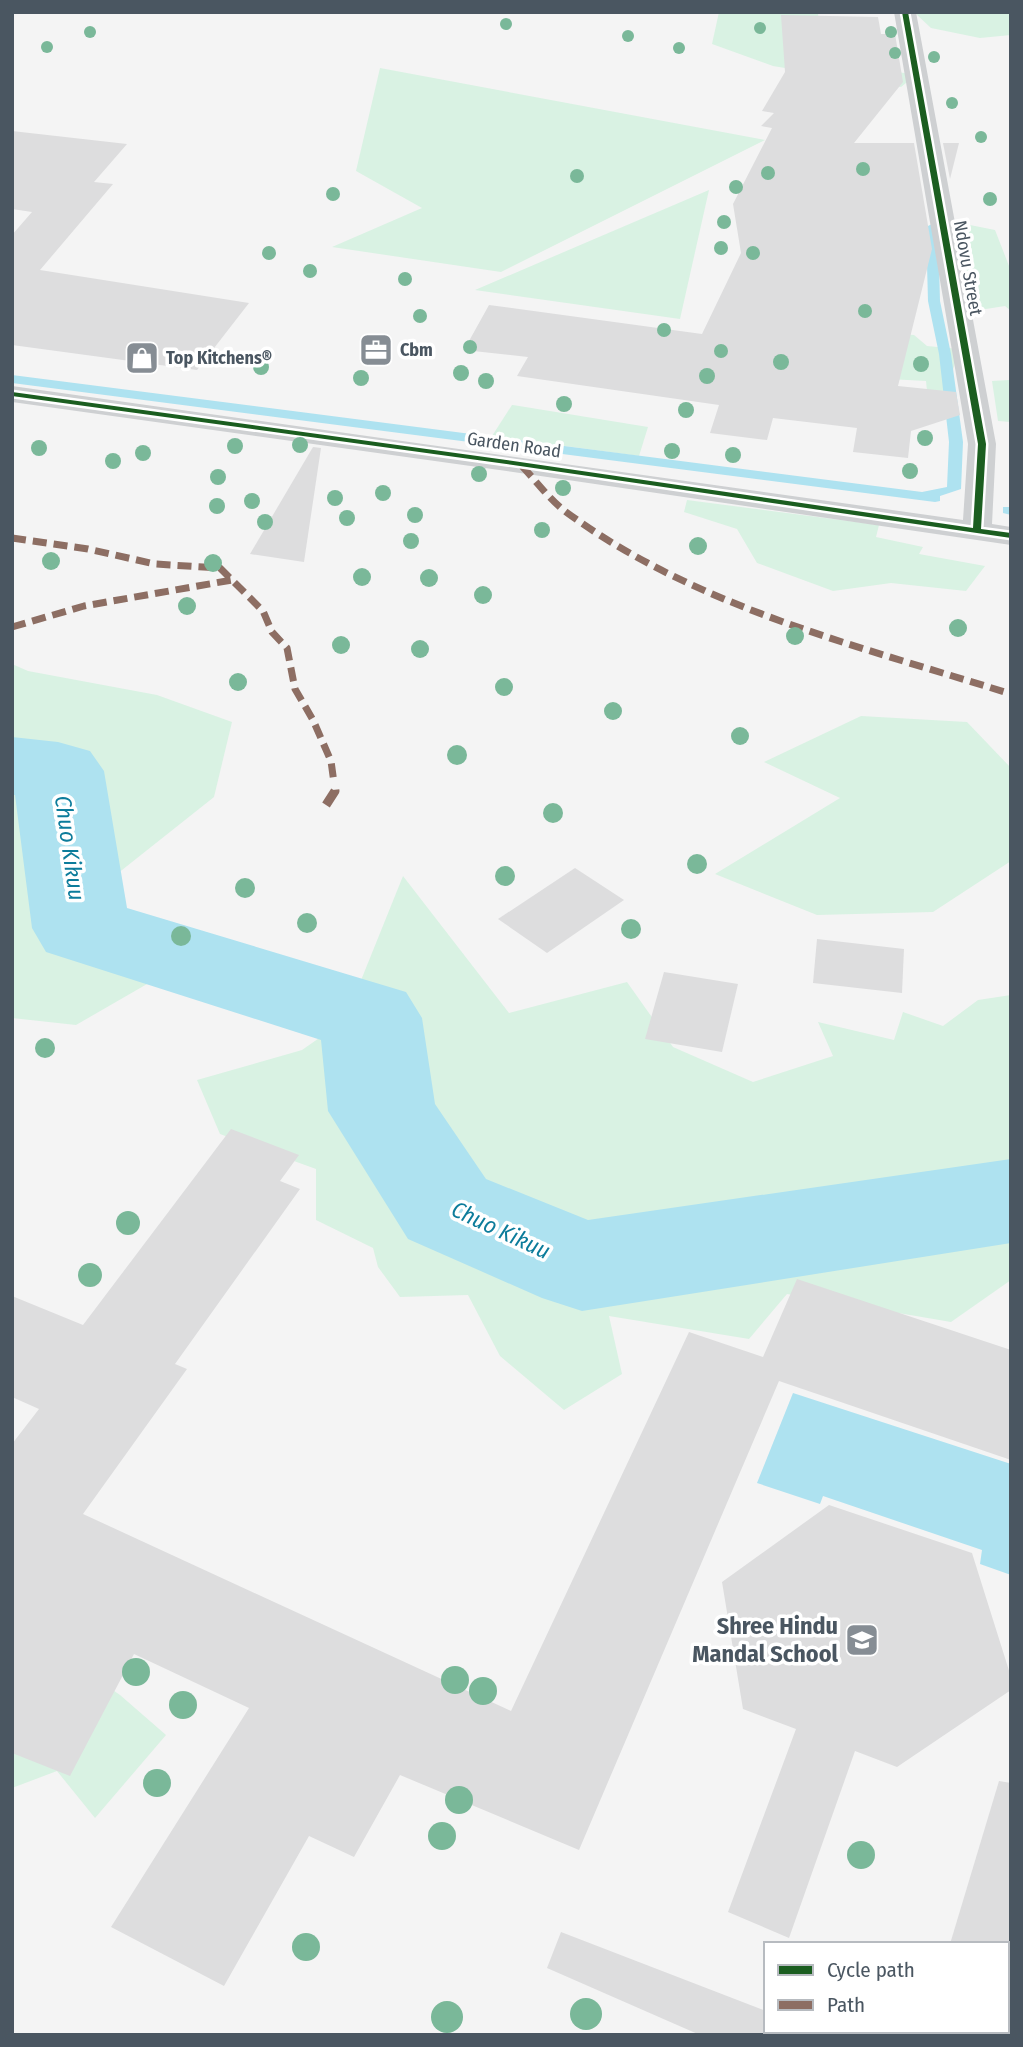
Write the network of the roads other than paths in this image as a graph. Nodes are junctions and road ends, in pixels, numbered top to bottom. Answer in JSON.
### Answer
{"nodes":[{"id":1,"x":905,"y":12,"type":"edge"},
{"id":2,"x":12,"y":394,"type":"edge"},
{"id":3,"x":978,"y":531,"type":"junction"},
{"id":4,"x":1011,"y":536,"type":"edge"}],
"edges":[{"from":1,"to":3,"type":"street","name":"Ndovu Street"},
{"from":2,"to":3,"type":"street","name":"Garden Road"},
{"from":3,"to":4,"type":"street","name":"Garden Road"}]}
